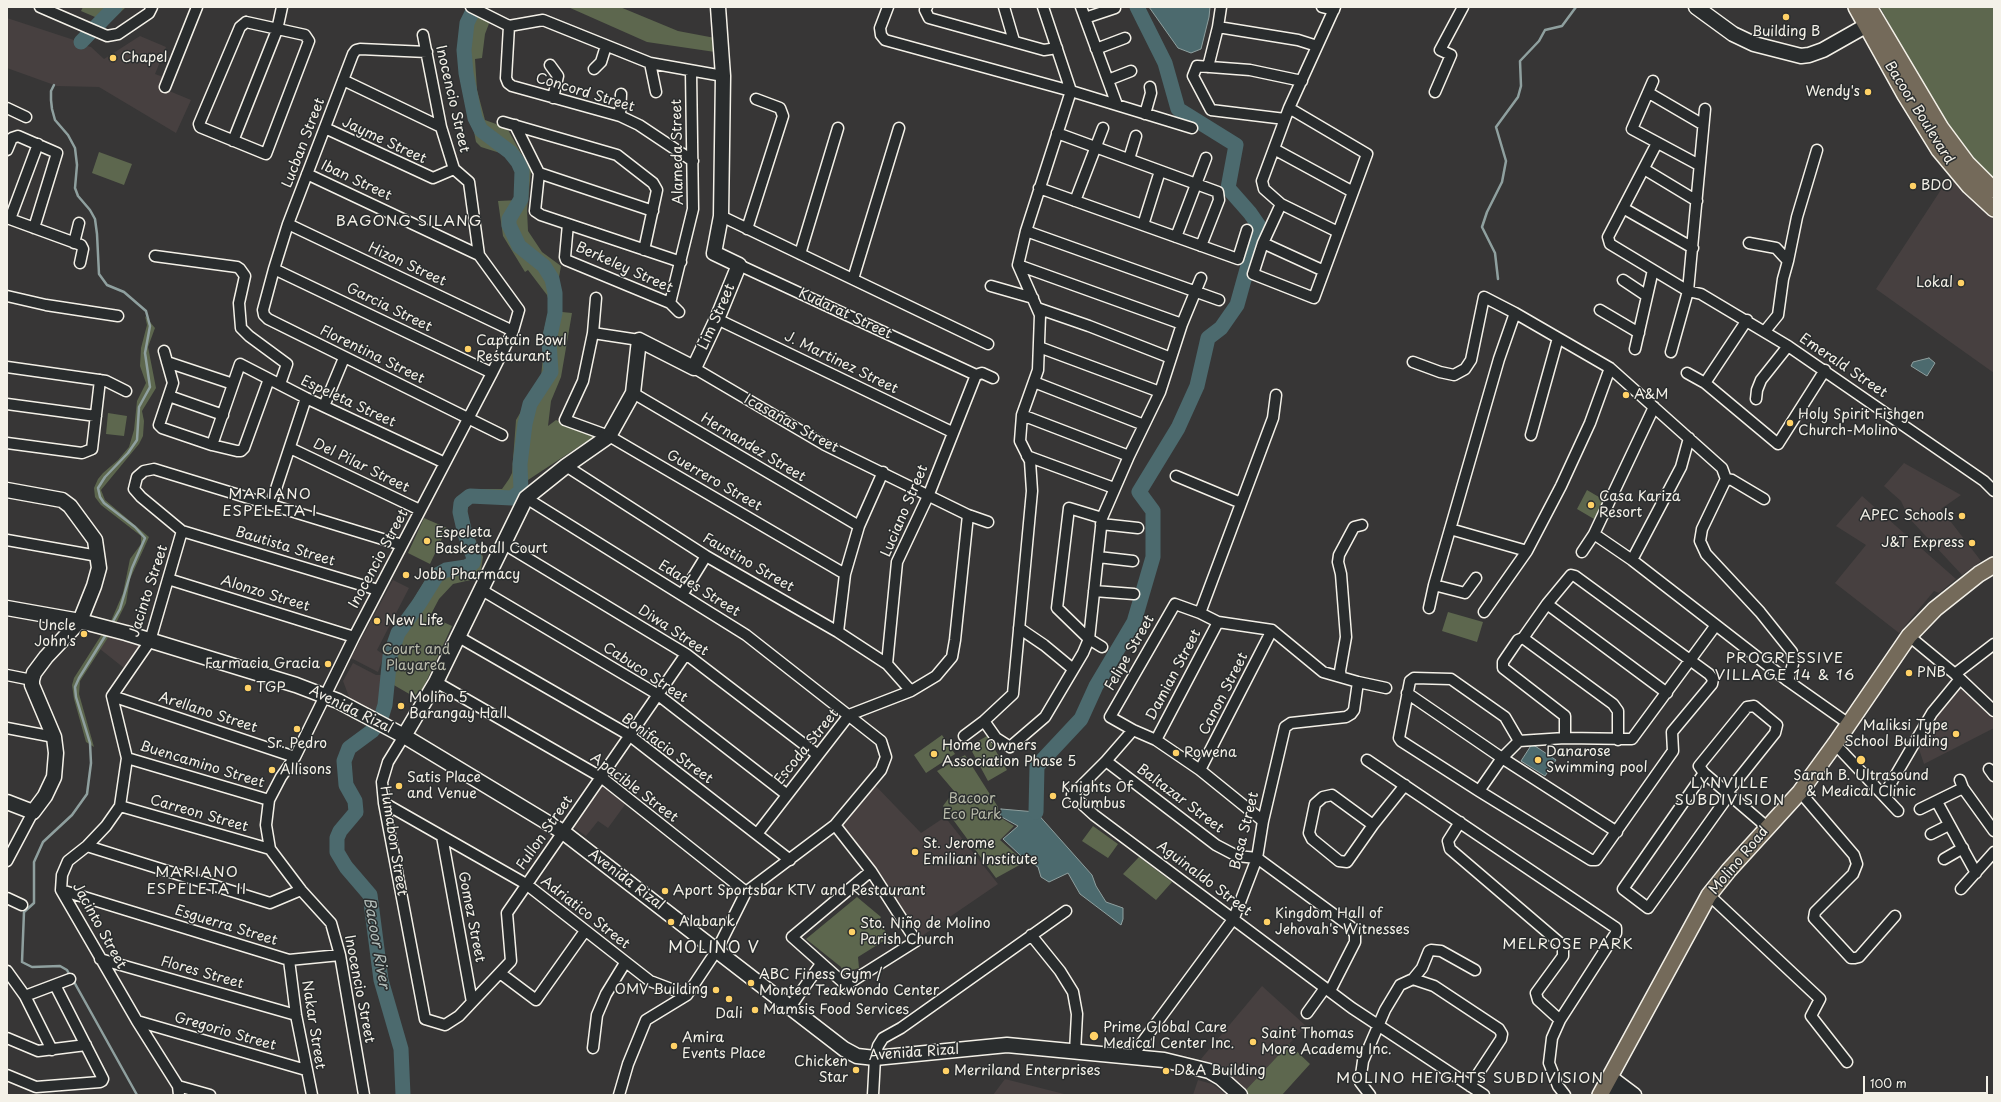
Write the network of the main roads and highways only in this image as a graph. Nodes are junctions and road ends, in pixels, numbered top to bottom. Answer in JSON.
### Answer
{"nodes":[{"id":1,"x":718,"y":7,"type":"edge"},
{"id":2,"x":1696,"y":7,"type":"edge"},
{"id":3,"x":1856,"y":7,"type":"edge"},
{"id":4,"x":1871,"y":17,"type":"edge"},
{"id":5,"x":1962,"y":168,"type":"junction"},
{"id":6,"x":1994,"y":190,"type":"edge"},
{"id":7,"x":1994,"y":209,"type":"edge"},
{"id":8,"x":739,"y":265,"type":"joint"},
{"id":9,"x":639,"y":340,"type":"joint"},
{"id":10,"x":694,"y":368,"type":"joint"},
{"id":11,"x":7,"y":490,"type":"edge"},
{"id":12,"x":1994,"y":565,"type":"edge"},
{"id":13,"x":7,"y":608,"type":"edge"},
{"id":14,"x":80,"y":621,"type":"junction"},
{"id":15,"x":404,"y":736,"type":"junction"},
{"id":16,"x":7,"y":802,"type":"edge"},
{"id":17,"x":1608,"y":1088,"type":"edge"},
{"id":18,"x":1240,"y":1095,"type":"edge"},
{"id":19,"x":1634,"y":1095,"type":"edge"}],
"edges":[{"from":1,"to":8,"type":"main road","name":"Kudarat Street"},
{"from":2,"to":4,"type":"main road"},
{"from":3,"to":4,"type":"main road","name":"Bacoor Boulevard"},
{"from":4,"to":5,"type":"main road","name":"Bacoor Boulevard"},
{"from":5,"to":6,"type":"main road","name":"Bacoor Boulevard"},
{"from":5,"to":7,"type":"main road","name":"Bacoor Boulevard"},
{"from":8,"to":10,"type":"main road","name":"Lim Street"},
{"from":9,"to":10,"type":"main road","name":"Icasañas Street"},
{"from":9,"to":15,"type":"main road","name":"Humabon Street"},
{"from":11,"to":14,"type":"main road"},
{"from":12,"to":17,"type":"main road","name":"Molino Road"},
{"from":13,"to":14,"type":"main road","name":"Avenida Rizal"},
{"from":14,"to":15,"type":"main road","name":"Avenida Rizal"},
{"from":14,"to":16,"type":"main road"},
{"from":15,"to":18,"type":"main road","name":"Avenida Rizal"},
{"from":17,"to":19,"type":"main road"}]}
